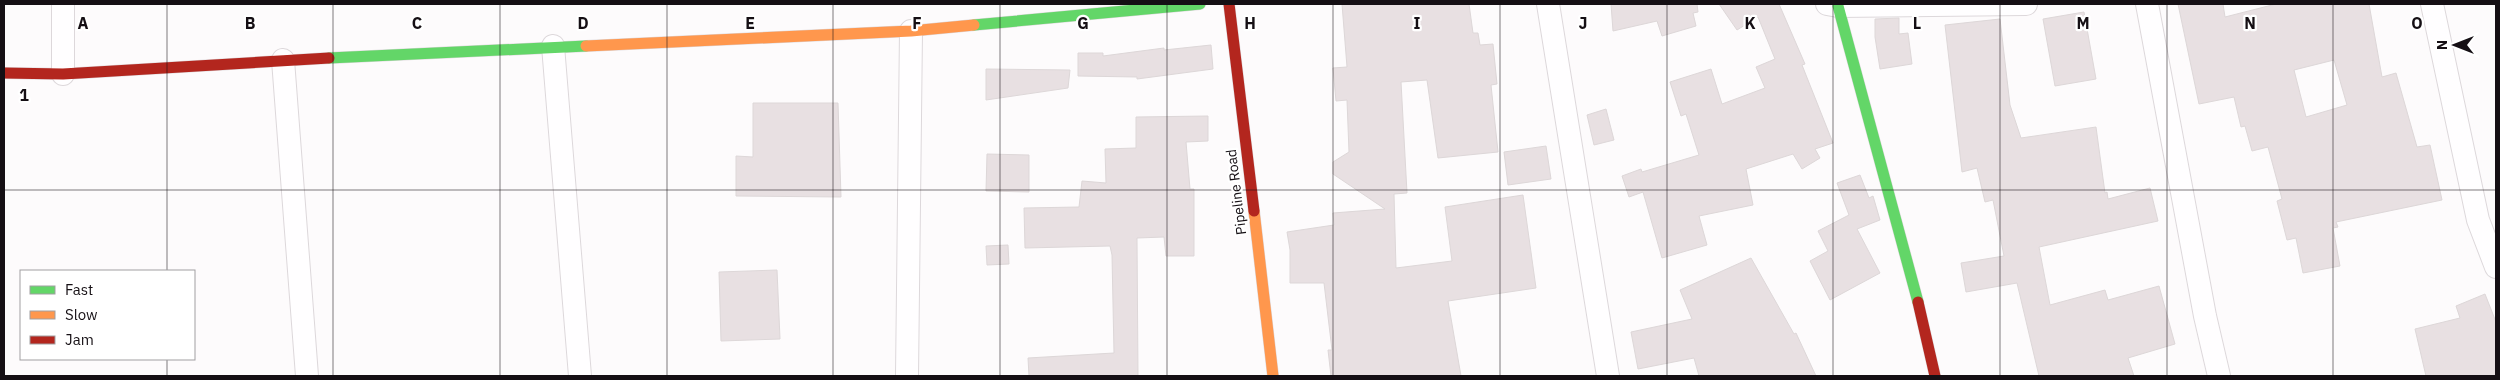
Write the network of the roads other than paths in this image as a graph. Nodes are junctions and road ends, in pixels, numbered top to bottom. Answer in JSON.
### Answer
{"nodes":[{"id":1,"x":63,"y":4,"type":"edge"},
{"id":2,"x":1200,"y":4,"type":"edge"},
{"id":3,"x":1228,"y":4,"type":"edge"},
{"id":4,"x":1548,"y":4,"type":"edge"},
{"id":5,"x":2026,"y":4,"type":"edge"},
{"id":6,"x":2147,"y":4,"type":"edge"},
{"id":7,"x":2432,"y":4,"type":"edge"},
{"id":8,"x":1833,"y":5,"type":"edge"},
{"id":9,"x":911,"y":31,"type":"junction"},
{"id":10,"x":553,"y":46,"type":"junction"},
{"id":11,"x":283,"y":60,"type":"junction"},
{"id":12,"x":4,"y":73,"type":"edge"},
{"id":13,"x":63,"y":74,"type":"junction"},
{"id":14,"x":2496,"y":267,"type":"edge"},
{"id":15,"x":307,"y":376,"type":"edge"},
{"id":16,"x":580,"y":376,"type":"edge"},
{"id":17,"x":907,"y":376,"type":"edge"},
{"id":18,"x":1273,"y":376,"type":"edge"},
{"id":19,"x":1608,"y":376,"type":"edge"},
{"id":20,"x":1935,"y":376,"type":"edge"},
{"id":21,"x":2219,"y":376,"type":"edge"}],
"edges":[{"from":1,"to":13,"type":"street"},
{"from":2,"to":9,"type":"street"},
{"from":3,"to":18,"type":"street","name":"Pipeline Road"},
{"from":4,"to":19,"type":"street"},
{"from":5,"to":8,"type":"street"},
{"from":6,"to":21,"type":"street"},
{"from":7,"to":14,"type":"street"},
{"from":8,"to":20,"type":"street"},
{"from":9,"to":10,"type":"street"},
{"from":9,"to":17,"type":"street"},
{"from":10,"to":11,"type":"street"},
{"from":10,"to":16,"type":"street"},
{"from":11,"to":13,"type":"street"},
{"from":11,"to":15,"type":"street"},
{"from":12,"to":13,"type":"street"}]}
